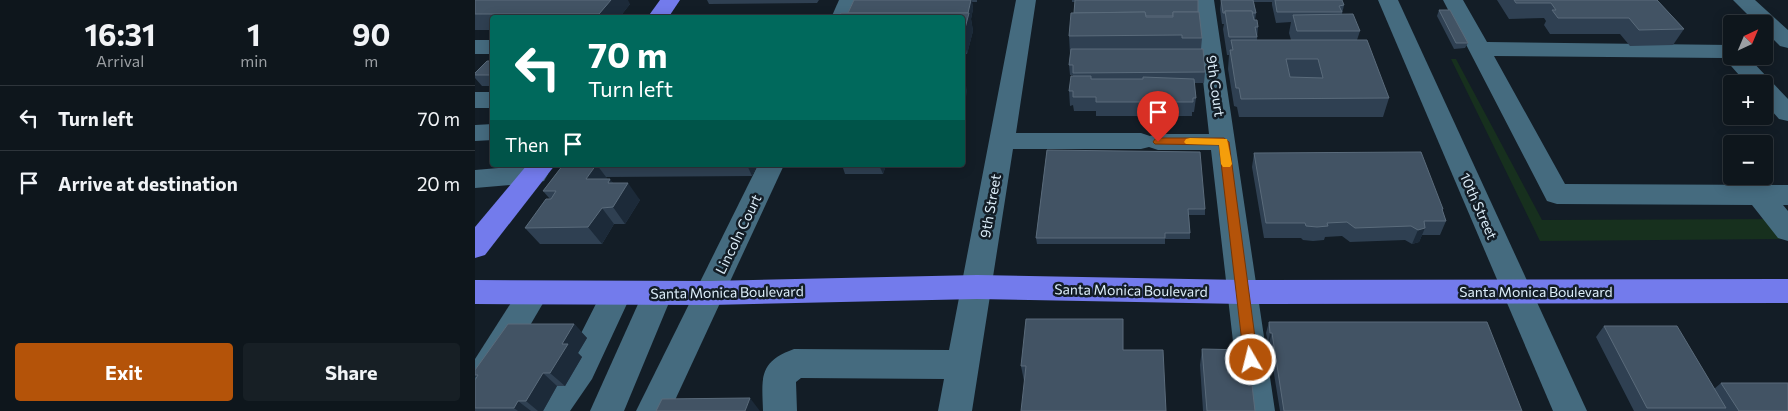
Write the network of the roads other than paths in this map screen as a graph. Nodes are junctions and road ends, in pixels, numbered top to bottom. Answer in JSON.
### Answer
{"nodes":[{"id":1,"x":671,"y":0,"type":"edge"},
{"id":2,"x":849,"y":0,"type":"edge"},
{"id":3,"x":1026,"y":0,"type":"edge"},
{"id":4,"x":1204,"y":0,"type":"edge"},
{"id":5,"x":1388,"y":0,"type":"edge"},
{"id":6,"x":1453,"y":0,"type":"edge"},
{"id":7,"x":1743,"y":0,"type":"edge"},
{"id":8,"x":659,"y":15,"type":"edge"},
{"id":9,"x":842,"y":15,"type":"edge"},
{"id":10,"x":1788,"y":43,"type":"edge"},
{"id":11,"x":1773,"y":44,"type":"edge"},
{"id":12,"x":1480,"y":49,"type":"junction"},
{"id":13,"x":1723,"y":51,"type":"edge"},
{"id":14,"x":1743,"y":65,"type":"edge"},
{"id":15,"x":1752,"y":75,"type":"edge"},
{"id":16,"x":1773,"y":97,"type":"edge"},
{"id":17,"x":475,"y":100,"type":"edge"},
{"id":18,"x":490,"y":100,"type":"edge"},
{"id":19,"x":1788,"y":113,"type":"edge"},
{"id":20,"x":490,"y":132,"type":"edge"},
{"id":21,"x":475,"y":133,"type":"edge"},
{"id":22,"x":1001,"y":141,"type":"junction"},
{"id":23,"x":1224,"y":142,"type":"junction"},
{"id":24,"x":770,"y":167,"type":"edge"},
{"id":25,"x":538,"y":169,"type":"edge"},
{"id":26,"x":475,"y":179,"type":"edge"},
{"id":27,"x":1759,"y":195,"type":"junction"},
{"id":28,"x":1788,"y":195,"type":"edge"},
{"id":29,"x":1788,"y":230,"type":"edge"},
{"id":30,"x":475,"y":247,"type":"edge"},
{"id":31,"x":977,"y":286,"type":"junction"},
{"id":32,"x":1517,"y":291,"type":"junction"},
{"id":33,"x":475,"y":292,"type":"edge"},
{"id":34,"x":1242,"y":292,"type":"junction"},
{"id":35,"x":534,"y":293,"type":"junction"},
{"id":36,"x":617,"y":293,"type":"junction"},
{"id":37,"x":658,"y":293,"type":"junction"},
{"id":38,"x":709,"y":293,"type":"junction"},
{"id":39,"x":1786,"y":293,"type":"edge"},
{"id":40,"x":963,"y":365,"type":"junction"},
{"id":41,"x":475,"y":388,"type":"edge"},
{"id":42,"x":551,"y":411,"type":"edge"},
{"id":43,"x":607,"y":411,"type":"edge"},
{"id":44,"x":653,"y":411,"type":"edge"},
{"id":45,"x":780,"y":411,"type":"edge"},
{"id":46,"x":955,"y":411,"type":"edge"},
{"id":47,"x":1258,"y":411,"type":"edge"},
{"id":48,"x":1570,"y":411,"type":"edge"}],
"edges":[{"from":1,"to":8,"type":"main road"},
{"from":2,"to":9,"type":"street"},
{"from":3,"to":22,"type":"street","name":"9th Street"},
{"from":4,"to":23,"type":"street","name":"9th Court"},
{"from":5,"to":32,"type":"street","name":"10th Street"},
{"from":6,"to":12,"type":"street"},
{"from":7,"to":10,"type":"street"},
{"from":10,"to":11,"type":"street"},
{"from":12,"to":13,"type":"street"},
{"from":12,"to":27,"type":"street"},
{"from":14,"to":15,"type":"street"},
{"from":16,"to":19,"type":"street"},
{"from":17,"to":18,"type":"street"},
{"from":20,"to":21,"type":"street"},
{"from":22,"to":23,"type":"street"},
{"from":22,"to":31,"type":"street","name":"9th Street"},
{"from":23,"to":34,"type":"street","name":"9th Court"},
{"from":24,"to":38,"type":"street","name":"Lincoln Court"},
{"from":25,"to":26,"type":"street"},
{"from":25,"to":30,"type":"main road"},
{"from":27,"to":28,"type":"street"},
{"from":27,"to":29,"type":"street"},
{"from":31,"to":34,"type":"main road","name":"Santa Monica Boulevard"},
{"from":31,"to":38,"type":"main road","name":"Santa Monica Boulevard"},
{"from":31,"to":40,"type":"street","name":"9th Street"},
{"from":32,"to":34,"type":"main road","name":"Santa Monica Boulevard"},
{"from":32,"to":39,"type":"main road","name":"Santa Monica Boulevard"},
{"from":32,"to":48,"type":"street","name":"10th Street"},
{"from":33,"to":35,"type":"main road","name":"Santa Monica Boulevard"},
{"from":34,"to":47,"type":"street","name":"9th Court"},
{"from":35,"to":36,"type":"main road","name":"Santa Monica Boulevard"},
{"from":35,"to":41,"type":"street"},
{"from":36,"to":37,"type":"main road","name":"Santa Monica Boulevard"},
{"from":36,"to":42,"type":"street"},
{"from":37,"to":38,"type":"main road","name":"Santa Monica Boulevard"},
{"from":37,"to":43,"type":"street"},
{"from":38,"to":44,"type":"street","name":"Lincoln Court"},
{"from":40,"to":45,"type":"street"},
{"from":40,"to":46,"type":"street","name":"9th Street"}]}
